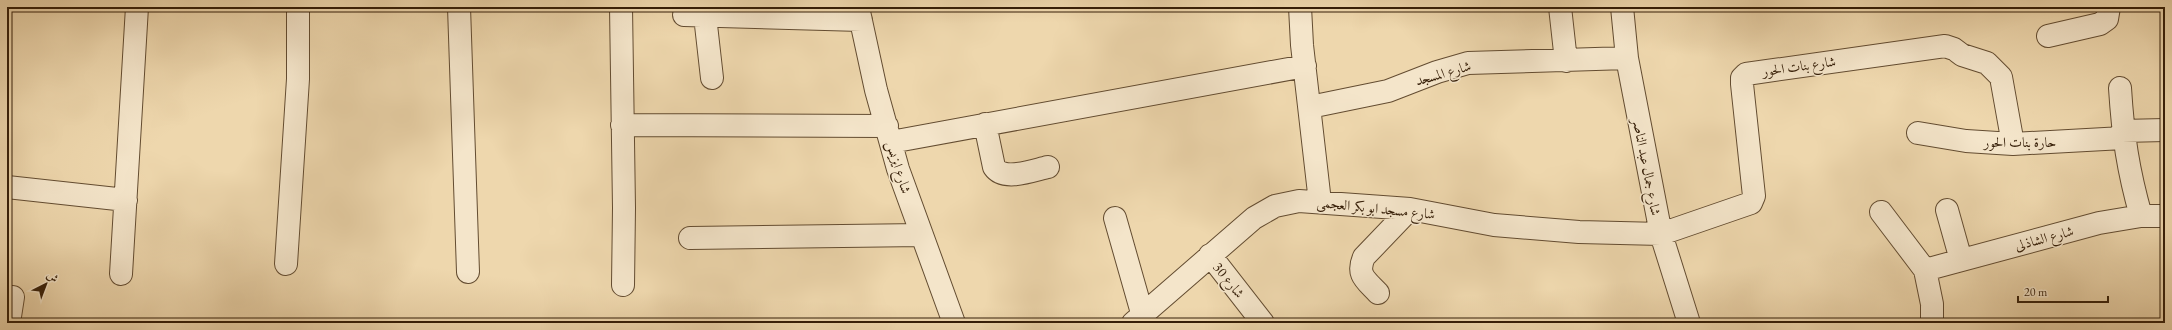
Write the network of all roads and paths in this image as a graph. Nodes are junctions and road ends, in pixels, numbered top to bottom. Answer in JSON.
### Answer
{"nodes":[{"id":1,"x":137,"y":7,"type":"edge"},
{"id":2,"x":298,"y":7,"type":"edge"},
{"id":3,"x":459,"y":7,"type":"edge"},
{"id":4,"x":621,"y":7,"type":"edge"},
{"id":5,"x":1300,"y":7,"type":"edge"},
{"id":6,"x":1560,"y":7,"type":"edge"},
{"id":7,"x":1622,"y":7,"type":"edge"},
{"id":8,"x":2108,"y":7,"type":"edge"},
{"id":9,"x":859,"y":10,"type":"edge"},
{"id":10,"x":684,"y":15,"type":"dead end"},
{"id":11,"x":705,"y":16,"type":"junction"},
{"id":12,"x":2048,"y":36,"type":"dead end"},
{"id":13,"x":1627,"y":58,"type":"junction"},
{"id":14,"x":1566,"y":61,"type":"junction"},
{"id":15,"x":1305,"y":66,"type":"junction"},
{"id":16,"x":712,"y":78,"type":"dead end"},
{"id":17,"x":2120,"y":88,"type":"dead end"},
{"id":18,"x":1310,"y":107,"type":"junction"},
{"id":19,"x":985,"y":124,"type":"junction"},
{"id":20,"x":622,"y":125,"type":"junction"},
{"id":21,"x":2165,"y":130,"type":"edge"},
{"id":22,"x":1918,"y":133,"type":"dead end"},
{"id":23,"x":889,"y":134,"type":"junction"},
{"id":24,"x":2123,"y":135,"type":"junction"},
{"id":25,"x":2013,"y":144,"type":"junction"},
{"id":26,"x":1048,"y":167,"type":"dead end"},
{"id":27,"x":7,"y":187,"type":"edge"},
{"id":28,"x":126,"y":200,"type":"junction"},
{"id":29,"x":1320,"y":202,"type":"junction"},
{"id":30,"x":1410,"y":209,"type":"junction"},
{"id":31,"x":1947,"y":210,"type":"dead end"},
{"id":32,"x":1881,"y":212,"type":"dead end"},
{"id":33,"x":2141,"y":216,"type":"junction"},
{"id":34,"x":2165,"y":216,"type":"edge"},
{"id":35,"x":1115,"y":218,"type":"dead end"},
{"id":36,"x":922,"y":234,"type":"junction"},
{"id":37,"x":1661,"y":234,"type":"junction"},
{"id":38,"x":690,"y":238,"type":"dead end"},
{"id":39,"x":1210,"y":255,"type":"junction"},
{"id":40,"x":1960,"y":260,"type":"junction"},
{"id":41,"x":286,"y":264,"type":"dead end"},
{"id":42,"x":1925,"y":270,"type":"junction"},
{"id":43,"x":468,"y":272,"type":"dead end"},
{"id":44,"x":121,"y":274,"type":"dead end"},
{"id":45,"x":622,"y":285,"type":"dead end"},
{"id":46,"x":1378,"y":293,"type":"dead end"},
{"id":47,"x":13,"y":297,"type":"dead end"},
{"id":48,"x":1138,"y":318,"type":"edge"},
{"id":49,"x":10,"y":323,"type":"edge"},
{"id":50,"x":954,"y":323,"type":"edge"},
{"id":51,"x":1263,"y":323,"type":"edge"},
{"id":52,"x":1689,"y":323,"type":"edge"},
{"id":53,"x":1932,"y":323,"type":"edge"}],
"edges":[{"from":1,"to":28,"type":"street"},
{"from":2,"to":41,"type":"street"},
{"from":3,"to":43,"type":"street"},
{"from":4,"to":20,"type":"street"},
{"from":5,"to":15,"type":"street"},
{"from":6,"to":14,"type":"street"},
{"from":7,"to":13,"type":"street","name":"شارع جمال عبد الناصر"},
{"from":8,"to":12,"type":"street"},
{"from":9,"to":11,"type":"street"},
{"from":9,"to":23,"type":"street","name":"شارع ايزيس"},
{"from":10,"to":11,"type":"street"},
{"from":11,"to":16,"type":"street"},
{"from":13,"to":14,"type":"street","name":"شارع المسجد"},
{"from":13,"to":37,"type":"street","name":"شارع جمال عبد الناصر"},
{"from":14,"to":18,"type":"street","name":"شارع المسجد"},
{"from":15,"to":18,"type":"street"},
{"from":15,"to":19,"type":"street"},
{"from":17,"to":24,"type":"street"},
{"from":18,"to":29,"type":"street"},
{"from":19,"to":23,"type":"street"},
{"from":19,"to":26,"type":"street"},
{"from":20,"to":23,"type":"street"},
{"from":20,"to":45,"type":"street"},
{"from":21,"to":24,"type":"street","name":"حارة بنات الحور"},
{"from":22,"to":25,"type":"street","name":"حارة بنات الحور"},
{"from":23,"to":36,"type":"street","name":"شارع ايزيس"},
{"from":24,"to":25,"type":"street","name":"حارة بنات الحور"},
{"from":24,"to":33,"type":"street"},
{"from":25,"to":37,"type":"street","name":"شارع بنات الحور"},
{"from":27,"to":28,"type":"street"},
{"from":28,"to":44,"type":"street"},
{"from":29,"to":30,"type":"street","name":"شارع مسجد ابو بكر العجمى"},
{"from":29,"to":39,"type":"street","name":"شارع مسجد ابو بكر العجمى"},
{"from":30,"to":37,"type":"street","name":"شارع مسجد ابو بكر العجمى"},
{"from":30,"to":46,"type":"street"},
{"from":31,"to":40,"type":"street"},
{"from":32,"to":42,"type":"street"},
{"from":33,"to":34,"type":"street","name":"شارع الشاذلى"},
{"from":33,"to":40,"type":"street","name":"شارع الشاذلى"},
{"from":35,"to":48,"type":"street"},
{"from":36,"to":38,"type":"street"},
{"from":36,"to":50,"type":"street","name":"شارع ايزيس"},
{"from":37,"to":52,"type":"street","name":"شارع جمال عبد الناصر"},
{"from":39,"to":48,"type":"street","name":"شارع مسجد ابو بكر العجمى"},
{"from":39,"to":51,"type":"street","name":"شارع 30"},
{"from":40,"to":42,"type":"street","name":"شارع الشاذلى"},
{"from":42,"to":53,"type":"street"},
{"from":47,"to":49,"type":"street"}]}
